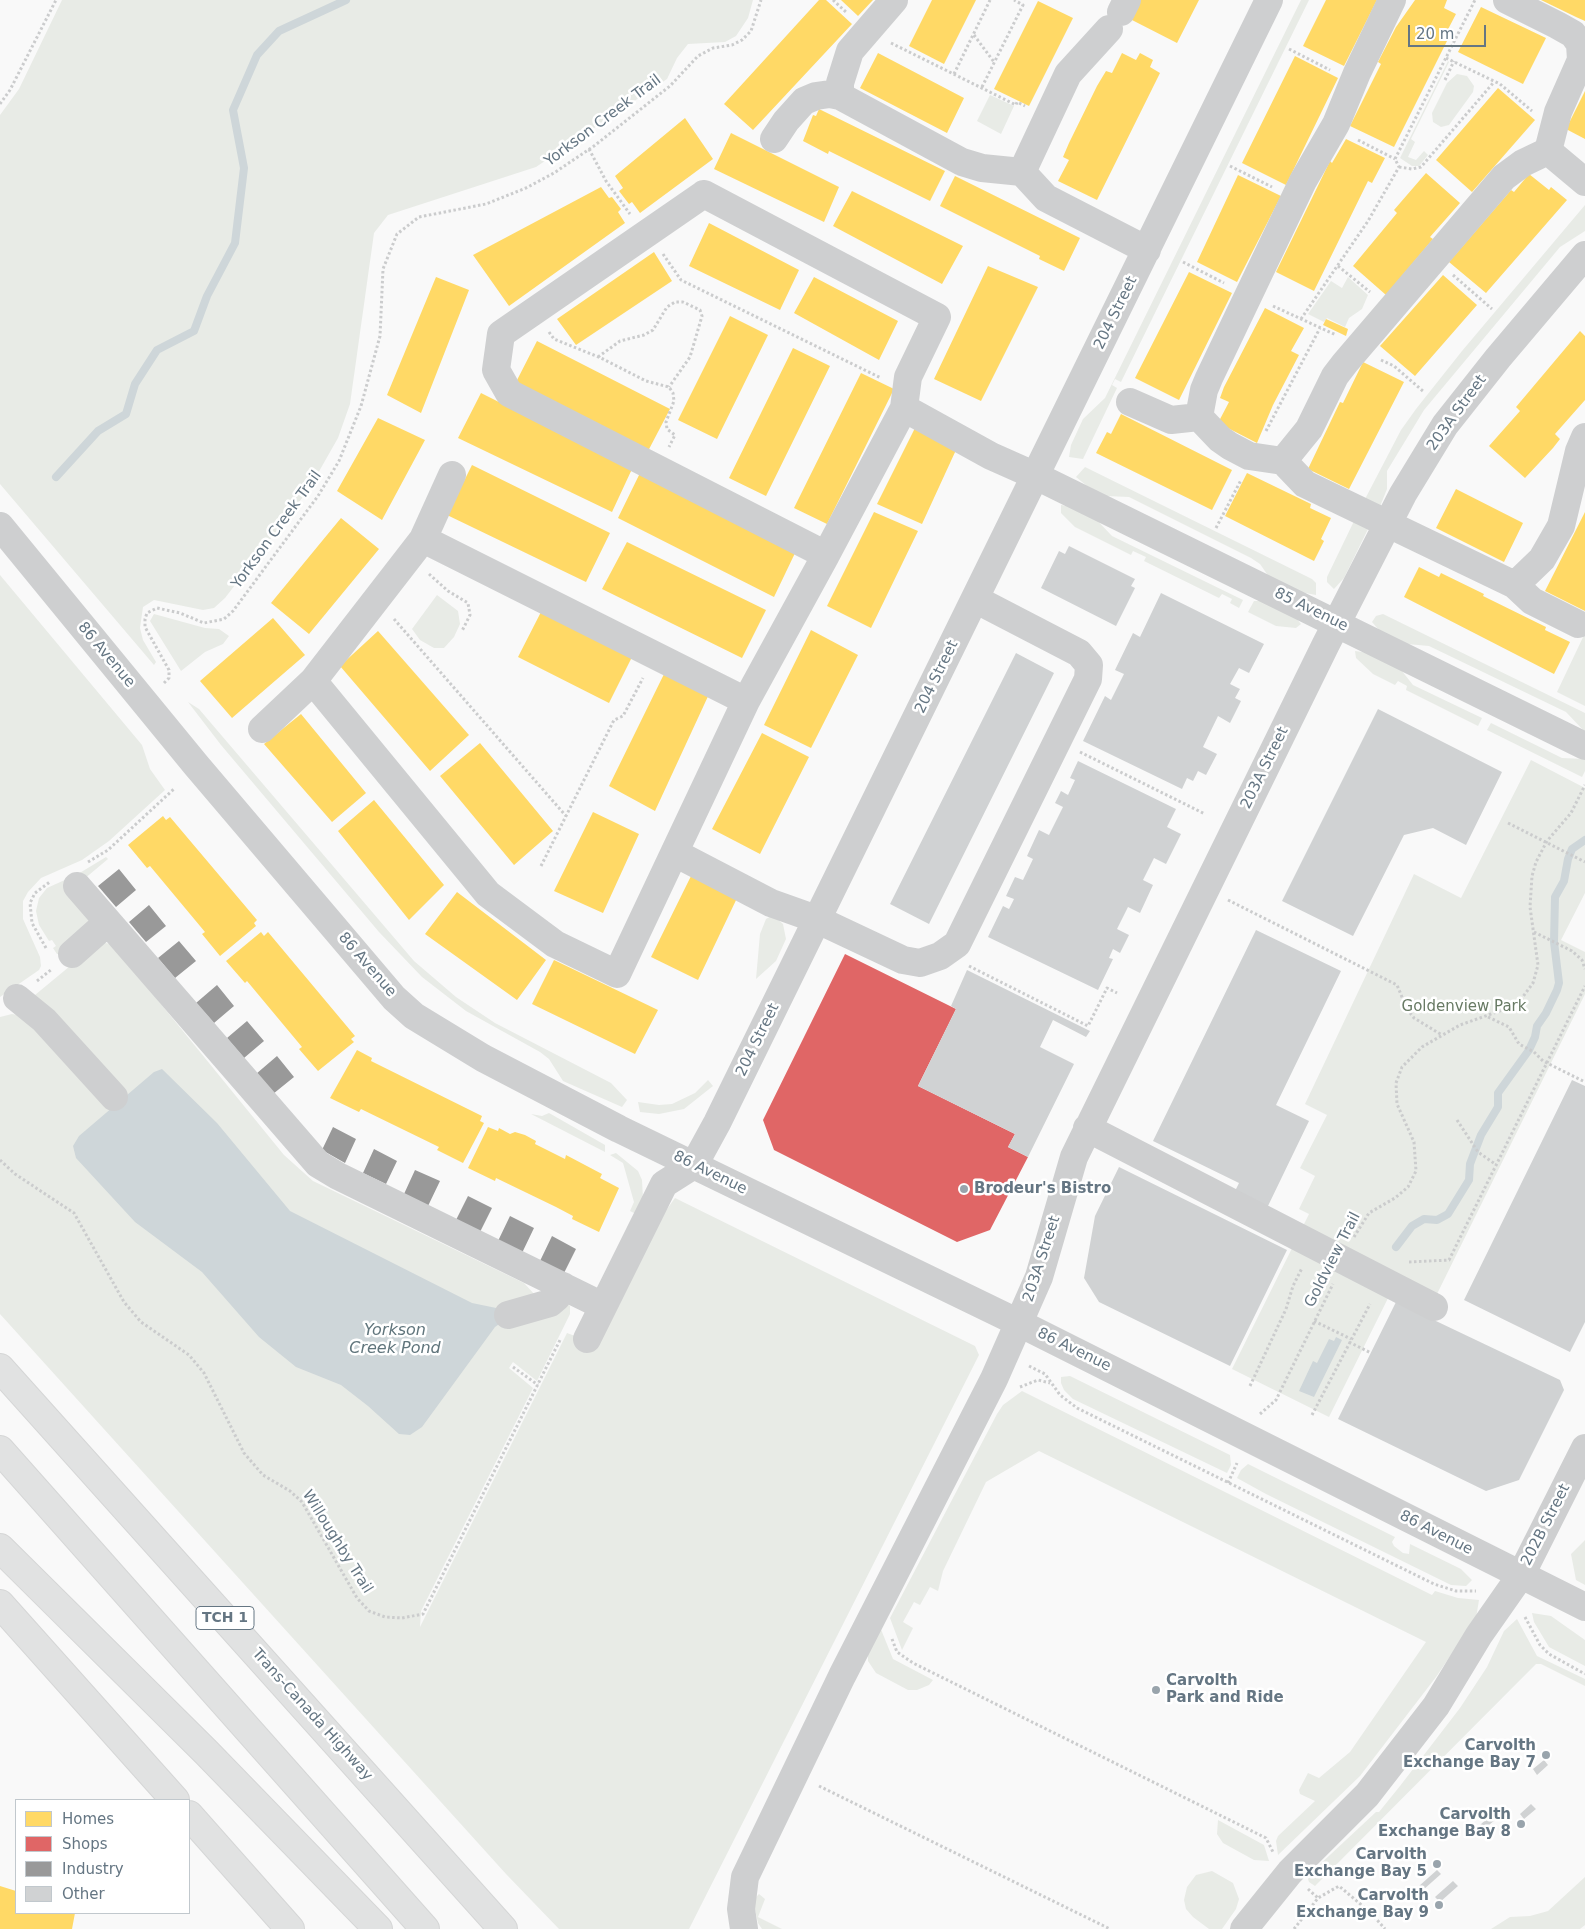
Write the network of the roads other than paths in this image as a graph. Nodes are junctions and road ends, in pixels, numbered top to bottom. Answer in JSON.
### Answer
{"nodes":[{"id":1,"x":894,"y":0,"type":"edge"},
{"id":2,"x":1269,"y":0,"type":"edge"},
{"id":3,"x":1392,"y":0,"type":"edge"},
{"id":4,"x":1507,"y":0,"type":"edge"},
{"id":5,"x":1119,"y":14,"type":"edge"},
{"id":6,"x":840,"y":96,"type":"junction"},
{"id":7,"x":774,"y":139,"type":"dead end"},
{"id":8,"x":1548,"y":151,"type":"junction"},
{"id":9,"x":1022,"y":172,"type":"junction"},
{"id":10,"x":1585,"y":182,"type":"edge"},
{"id":11,"x":1147,"y":250,"type":"junction"},
{"id":12,"x":1585,"y":255,"type":"edge"},
{"id":13,"x":905,"y":399,"type":"junction"},
{"id":14,"x":1130,"y":402,"type":"dead end"},
{"id":15,"x":1199,"y":417,"type":"junction"},
{"id":16,"x":1585,"y":437,"type":"edge"},
{"id":17,"x":1283,"y":461,"type":"junction"},
{"id":18,"x":452,"y":475,"type":"dead end"},
{"id":19,"x":1036,"y":476,"type":"junction"},
{"id":20,"x":1387,"y":524,"type":"junction"},
{"id":21,"x":0,"y":526,"type":"edge"},
{"id":22,"x":423,"y":539,"type":"junction"},
{"id":23,"x":826,"y":555,"type":"junction"},
{"id":24,"x":1515,"y":585,"type":"junction"},
{"id":25,"x":975,"y":599,"type":"junction"},
{"id":26,"x":1336,"y":623,"type":"junction"},
{"id":27,"x":1578,"y":624,"type":"dead end"},
{"id":28,"x":313,"y":681,"type":"junction"},
{"id":29,"x":746,"y":701,"type":"junction"},
{"id":30,"x":262,"y":729,"type":"dead end"},
{"id":31,"x":1585,"y":746,"type":"edge"},
{"id":32,"x":675,"y":853,"type":"junction"},
{"id":33,"x":77,"y":886,"type":"dead end"},
{"id":34,"x":816,"y":920,"type":"junction"},
{"id":35,"x":108,"y":922,"type":"junction"},
{"id":36,"x":72,"y":954,"type":"dead end"},
{"id":37,"x":17,"y":998,"type":"dead end"},
{"id":38,"x":114,"y":1098,"type":"dead end"},
{"id":39,"x":1087,"y":1128,"type":"junction"},
{"id":40,"x":694,"y":1165,"type":"junction"},
{"id":41,"x":563,"y":1286,"type":"junction"},
{"id":42,"x":603,"y":1306,"type":"junction"},
{"id":43,"x":1434,"y":1307,"type":"dead end"},
{"id":44,"x":508,"y":1315,"type":"dead end"},
{"id":45,"x":1020,"y":1323,"type":"junction"},
{"id":46,"x":574,"y":1338,"type":"road end"},
{"id":47,"x":0,"y":1368,"type":"edge"},
{"id":48,"x":1585,"y":1448,"type":"edge"},
{"id":49,"x":0,"y":1450,"type":"edge"},
{"id":50,"x":0,"y":1548,"type":"edge"},
{"id":51,"x":1520,"y":1575,"type":"junction"},
{"id":52,"x":0,"y":1604,"type":"edge"},
{"id":53,"x":1585,"y":1607,"type":"edge"},
{"id":54,"x":174,"y":1799,"type":"edge"},
{"id":55,"x":190,"y":1816,"type":"edge"},
{"id":56,"x":290,"y":1929,"type":"edge"},
{"id":57,"x":378,"y":1929,"type":"edge"},
{"id":58,"x":425,"y":1929,"type":"edge"},
{"id":59,"x":503,"y":1929,"type":"edge"},
{"id":60,"x":744,"y":1929,"type":"edge"},
{"id":61,"x":1244,"y":1929,"type":"edge"}],
"edges":[{"from":1,"to":6,"type":"street"},
{"from":2,"to":11,"type":"street","name":"204 Street"},
{"from":3,"to":15,"type":"street"},
{"from":4,"to":8,"type":"street"},
{"from":5,"to":9,"type":"street"},
{"from":6,"to":7,"type":"street"},
{"from":6,"to":9,"type":"street"},
{"from":8,"to":10,"type":"street"},
{"from":8,"to":17,"type":"street"},
{"from":9,"to":11,"type":"street"},
{"from":11,"to":19,"type":"street","name":"204 Street"},
{"from":12,"to":20,"type":"street","name":"203A Street"},
{"from":13,"to":19,"type":"street","name":"85 Avenue"},
{"from":13,"to":23,"type":"street"},
{"from":13,"to":23,"type":"street"},
{"from":14,"to":15,"type":"street"},
{"from":15,"to":17,"type":"street"},
{"from":16,"to":24,"type":"street"},
{"from":17,"to":20,"type":"street"},
{"from":18,"to":22,"type":"street"},
{"from":19,"to":25,"type":"street","name":"204 Street"},
{"from":19,"to":26,"type":"street","name":"85 Avenue"},
{"from":20,"to":24,"type":"street"},
{"from":20,"to":26,"type":"street","name":"203A Street"},
{"from":21,"to":40,"type":"street","name":"86 Avenue"},
{"from":22,"to":28,"type":"street"},
{"from":22,"to":29,"type":"street"},
{"from":23,"to":29,"type":"street"},
{"from":24,"to":27,"type":"street"},
{"from":25,"to":34,"type":"street","name":"204 Street"},
{"from":25,"to":34,"type":"street"},
{"from":26,"to":31,"type":"street","name":"85 Avenue"},
{"from":26,"to":39,"type":"street","name":"203A Street"},
{"from":28,"to":30,"type":"street"},
{"from":28,"to":32,"type":"street"},
{"from":29,"to":32,"type":"street"},
{"from":32,"to":34,"type":"street"},
{"from":33,"to":35,"type":"street"},
{"from":34,"to":40,"type":"street","name":"204 Street"},
{"from":35,"to":36,"type":"street"},
{"from":35,"to":41,"type":"street"},
{"from":37,"to":38,"type":"street"},
{"from":39,"to":43,"type":"street"},
{"from":39,"to":45,"type":"street","name":"203A Street"},
{"from":40,"to":42,"type":"street","name":"204 Street"},
{"from":40,"to":45,"type":"street","name":"86 Avenue"},
{"from":41,"to":42,"type":"street"},
{"from":41,"to":44,"type":"street"},
{"from":42,"to":46,"type":"street","name":"204 Street"},
{"from":45,"to":51,"type":"street","name":"86 Avenue"},
{"from":45,"to":60,"type":"street","name":"203A Street"},
{"from":47,"to":59,"type":"highway","name":"Trans-Canada Highway","number":"TCH 1"},
{"from":48,"to":51,"type":"street","name":"202B Street"},
{"from":49,"to":58,"type":"highway"},
{"from":50,"to":57,"type":"highway"},
{"from":51,"to":53,"type":"street","name":"86 Avenue"},
{"from":51,"to":61,"type":"street","name":"202B Street"},
{"from":52,"to":54,"type":"highway"},
{"from":55,"to":56,"type":"highway"}]}
